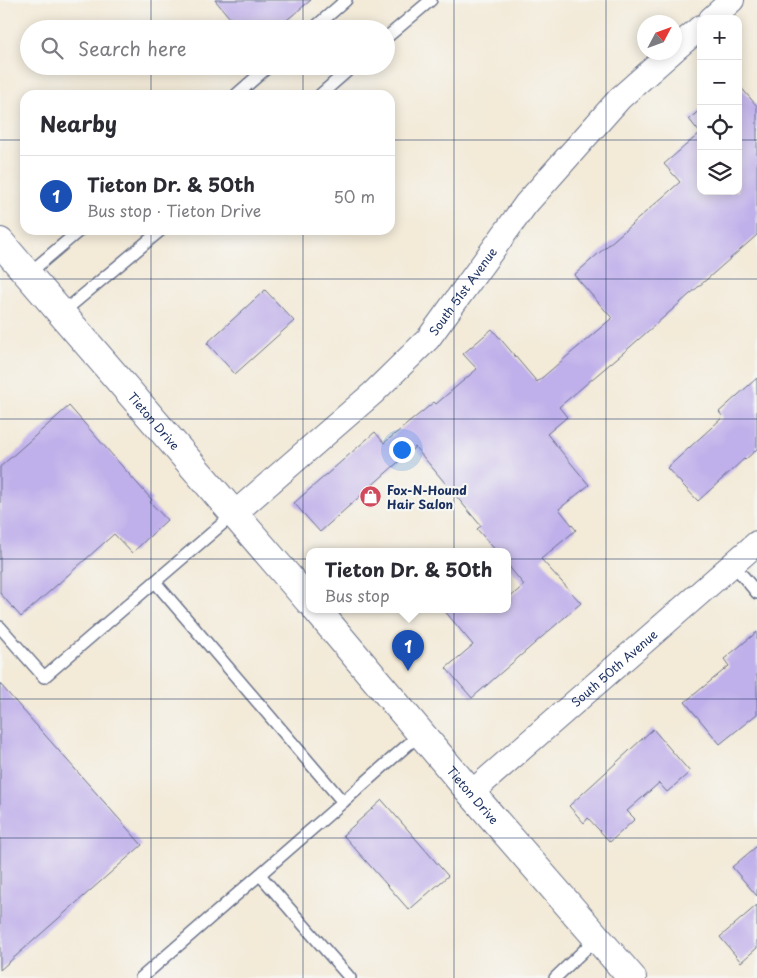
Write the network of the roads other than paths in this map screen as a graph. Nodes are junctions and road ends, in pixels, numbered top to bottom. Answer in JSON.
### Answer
{"nodes":[{"id":1,"x":346,"y":0,"type":"edge"},
{"id":2,"x":431,"y":0,"type":"edge"},
{"id":3,"x":732,"y":0,"type":"edge"},
{"id":4,"x":715,"y":15,"type":"edge"},
{"id":5,"x":323,"y":20,"type":"edge"},
{"id":6,"x":395,"y":30,"type":"edge"},
{"id":7,"x":697,"y":30,"type":"edge"},
{"id":8,"x":682,"y":43,"type":"edge"},
{"id":9,"x":663,"y":60,"type":"edge"},
{"id":10,"x":259,"y":75,"type":"edge"},
{"id":11,"x":343,"y":75,"type":"edge"},
{"id":12,"x":242,"y":90,"type":"edge"},
{"id":13,"x":326,"y":90,"type":"edge"},
{"id":14,"x":74,"y":235,"type":"edge"},
{"id":15,"x":155,"y":235,"type":"edge"},
{"id":16,"x":0,"y":242,"type":"edge"},
{"id":17,"x":28,"y":274,"type":"junction"},
{"id":18,"x":62,"y":313,"type":"junction"},
{"id":19,"x":235,"y":513,"type":"junction"},
{"id":20,"x":757,"y":543,"type":"edge"},
{"id":21,"x":733,"y":564,"type":"junction"},
{"id":22,"x":155,"y":582,"type":"junction"},
{"id":23,"x":757,"y":593,"type":"edge"},
{"id":24,"x":306,"y":597,"type":"edge"},
{"id":25,"x":320,"y":613,"type":"edge"},
{"id":26,"x":0,"y":626,"type":"edge"},
{"id":27,"x":421,"y":733,"type":"junction"},
{"id":28,"x":471,"y":793,"type":"junction"},
{"id":29,"x":343,"y":802,"type":"junction"},
{"id":30,"x":260,"y":875,"type":"junction"},
{"id":31,"x":597,"y":938,"type":"junction"},
{"id":32,"x":626,"y":976,"type":"edge"},
{"id":33,"x":141,"y":978,"type":"edge"},
{"id":34,"x":350,"y":978,"type":"edge"},
{"id":35,"x":555,"y":978,"type":"edge"}],
"edges":[{"from":1,"to":5,"type":"lane"},
{"from":2,"to":6,"type":"lane"},
{"from":3,"to":4,"type":"street"},
{"from":7,"to":8,"type":"street","name":"South 51st Avenue"},
{"from":9,"to":19,"type":"street","name":"South 51st Avenue"},
{"from":10,"to":12,"type":"lane"},
{"from":11,"to":13,"type":"lane"},
{"from":14,"to":17,"type":"lane"},
{"from":15,"to":18,"type":"lane"},
{"from":16,"to":17,"type":"main road","name":"Tieton Drive"},
{"from":17,"to":18,"type":"main road","name":"Tieton Drive"},
{"from":18,"to":19,"type":"main road","name":"Tieton Drive"},
{"from":19,"to":22,"type":"lane"},
{"from":19,"to":24,"type":"main road","name":"Tieton Drive"},
{"from":20,"to":21,"type":"street","name":"South 50th Avenue"},
{"from":21,"to":23,"type":"lane"},
{"from":21,"to":28,"type":"street","name":"South 50th Avenue"},
{"from":22,"to":26,"type":"lane"},
{"from":22,"to":29,"type":"lane"},
{"from":25,"to":27,"type":"main road","name":"Tieton Drive"},
{"from":27,"to":28,"type":"main road","name":"Tieton Drive"},
{"from":27,"to":29,"type":"lane"},
{"from":28,"to":31,"type":"main road","name":"Tieton Drive"},
{"from":29,"to":30,"type":"lane"},
{"from":30,"to":33,"type":"lane"},
{"from":30,"to":34,"type":"lane"},
{"from":31,"to":32,"type":"main road","name":"Tieton Drive"},
{"from":31,"to":35,"type":"lane"}]}
